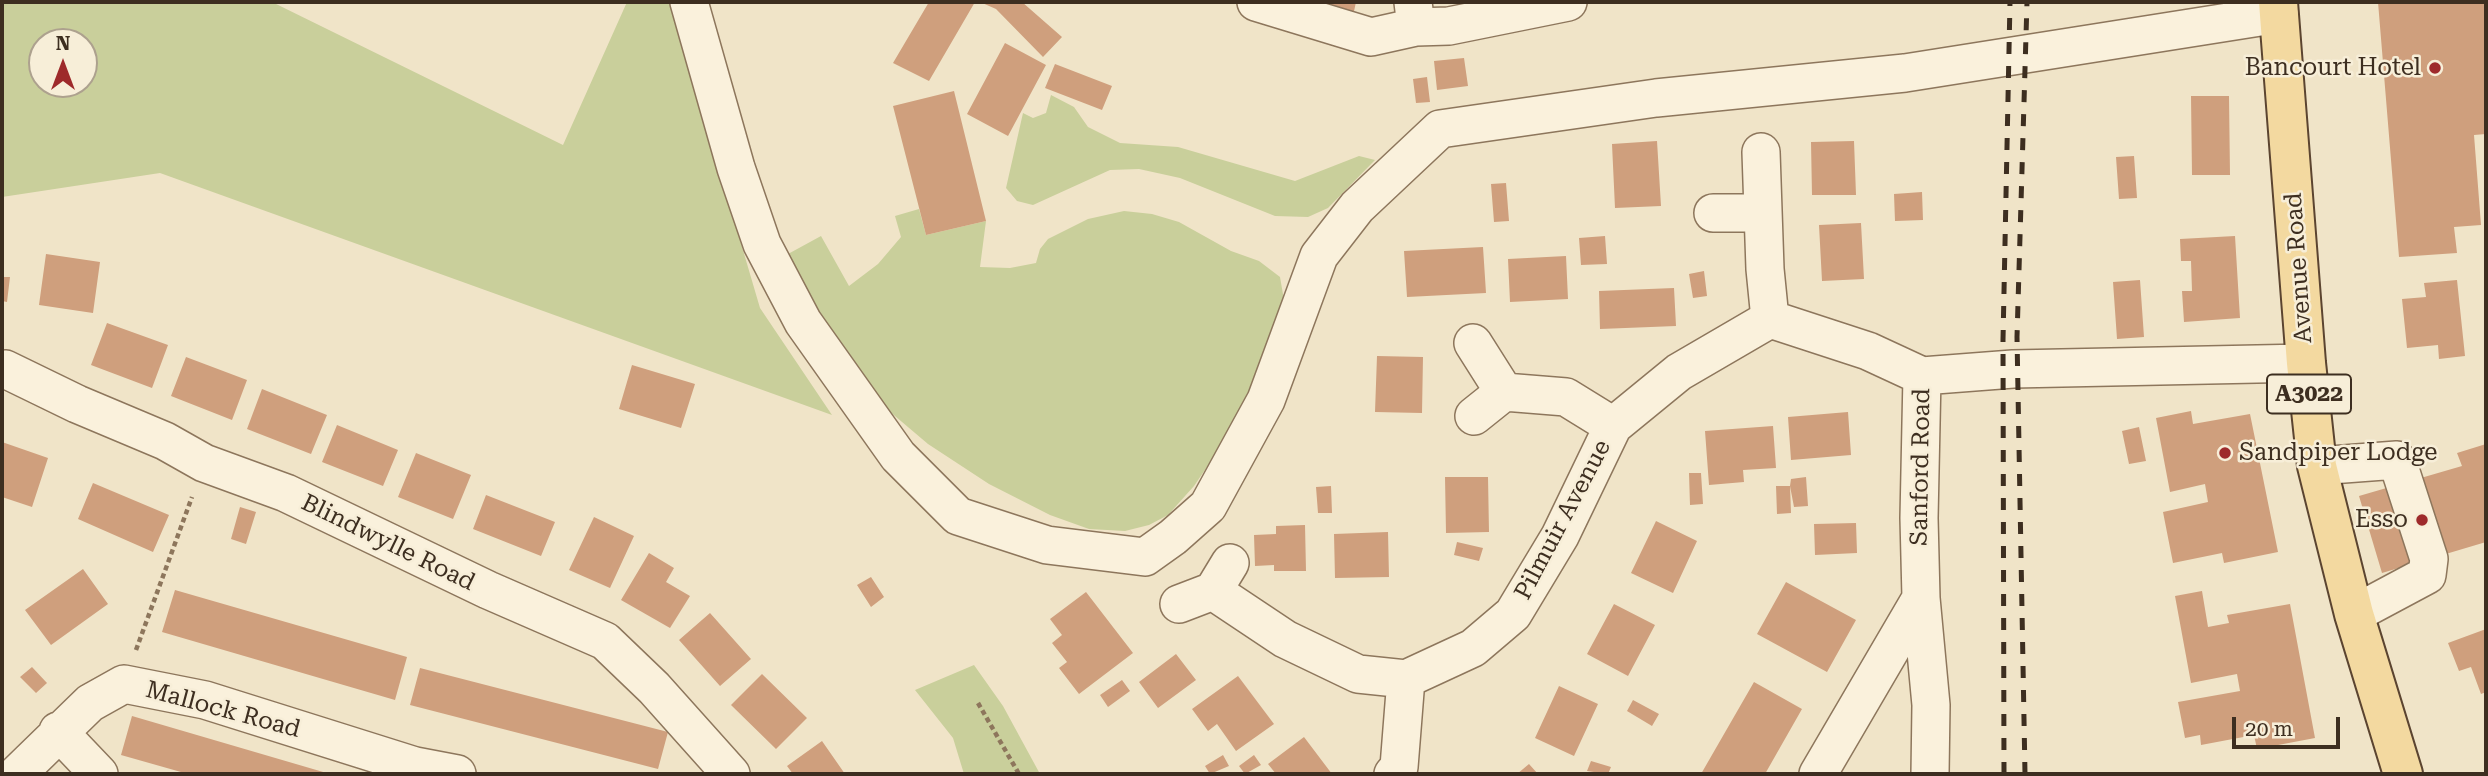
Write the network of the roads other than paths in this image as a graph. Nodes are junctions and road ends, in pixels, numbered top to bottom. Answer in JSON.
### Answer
{"nodes":[{"id":1,"x":689,"y":2,"type":"edge"},
{"id":2,"x":1256,"y":2,"type":"edge"},
{"id":3,"x":1568,"y":2,"type":"edge"},
{"id":4,"x":2278,"y":8,"type":"edge"},
{"id":5,"x":1414,"y":14,"type":"edge"},
{"id":6,"x":1761,"y":152,"type":"dead end"},
{"id":7,"x":1713,"y":213,"type":"dead end"},
{"id":8,"x":1762,"y":213,"type":"junction"},
{"id":9,"x":1770,"y":318,"type":"junction"},
{"id":10,"x":1473,"y":343,"type":"dead end"},
{"id":11,"x":2306,"y":363,"type":"junction"},
{"id":12,"x":5,"y":369,"type":"dead end"},
{"id":13,"x":1922,"y":376,"type":"junction"},
{"id":14,"x":1504,"y":392,"type":"junction"},
{"id":15,"x":1474,"y":416,"type":"dead end"},
{"id":16,"x":1614,"y":426,"type":"junction"},
{"id":17,"x":2317,"y":466,"type":"junction"},
{"id":18,"x":1921,"y":598,"type":"junction"},
{"id":19,"x":1180,"y":604,"type":"dead end"},
{"id":20,"x":2354,"y":614,"type":"junction"},
{"id":21,"x":1406,"y":679,"type":"junction"},
{"id":22,"x":58,"y":731,"type":"junction"},
{"id":23,"x":442,"y":773,"type":"edge"},
{"id":24,"x":17,"y":774,"type":"edge"},
{"id":25,"x":99,"y":774,"type":"edge"},
{"id":26,"x":731,"y":774,"type":"edge"},
{"id":27,"x":1393,"y":774,"type":"edge"},
{"id":28,"x":1818,"y":774,"type":"edge"},
{"id":29,"x":1930,"y":774,"type":"edge"},
{"id":30,"x":2403,"y":774,"type":"edge"}],
"edges":[{"from":1,"to":4,"type":"street"},
{"from":2,"to":5,"type":"street"},
{"from":3,"to":5,"type":"street"},
{"from":4,"to":11,"type":"main road","name":"Avenue Road","number":"A3022"},
{"from":6,"to":8,"type":"street"},
{"from":7,"to":8,"type":"street"},
{"from":8,"to":9,"type":"street"},
{"from":9,"to":13,"type":"street"},
{"from":9,"to":16,"type":"street","name":"Pilmuir Avenue"},
{"from":10,"to":14,"type":"street"},
{"from":11,"to":13,"type":"street","name":"Sanford Road"},
{"from":11,"to":17,"type":"main road","name":"Avenue Road","number":"A3022"},
{"from":12,"to":26,"type":"street","name":"Blindwylle Road"},
{"from":13,"to":18,"type":"street","name":"Sanford Road"},
{"from":14,"to":15,"type":"street"},
{"from":14,"to":16,"type":"street","name":"Pilmuir Avenue"},
{"from":16,"to":21,"type":"street","name":"Pilmuir Avenue"},
{"from":17,"to":20,"type":"main road","name":"Avenue Road","number":"A3022"},
{"from":17,"to":20,"type":"street"},
{"from":18,"to":28,"type":"street"},
{"from":18,"to":29,"type":"street","name":"Sanford Road"},
{"from":19,"to":21,"type":"street"},
{"from":20,"to":30,"type":"main road","name":"Avenue Road","number":"A3022"},
{"from":21,"to":27,"type":"street"},
{"from":22,"to":23,"type":"street","name":"Mallock Road"},
{"from":22,"to":24,"type":"street","name":"Mallock Road"},
{"from":22,"to":25,"type":"street"}]}
